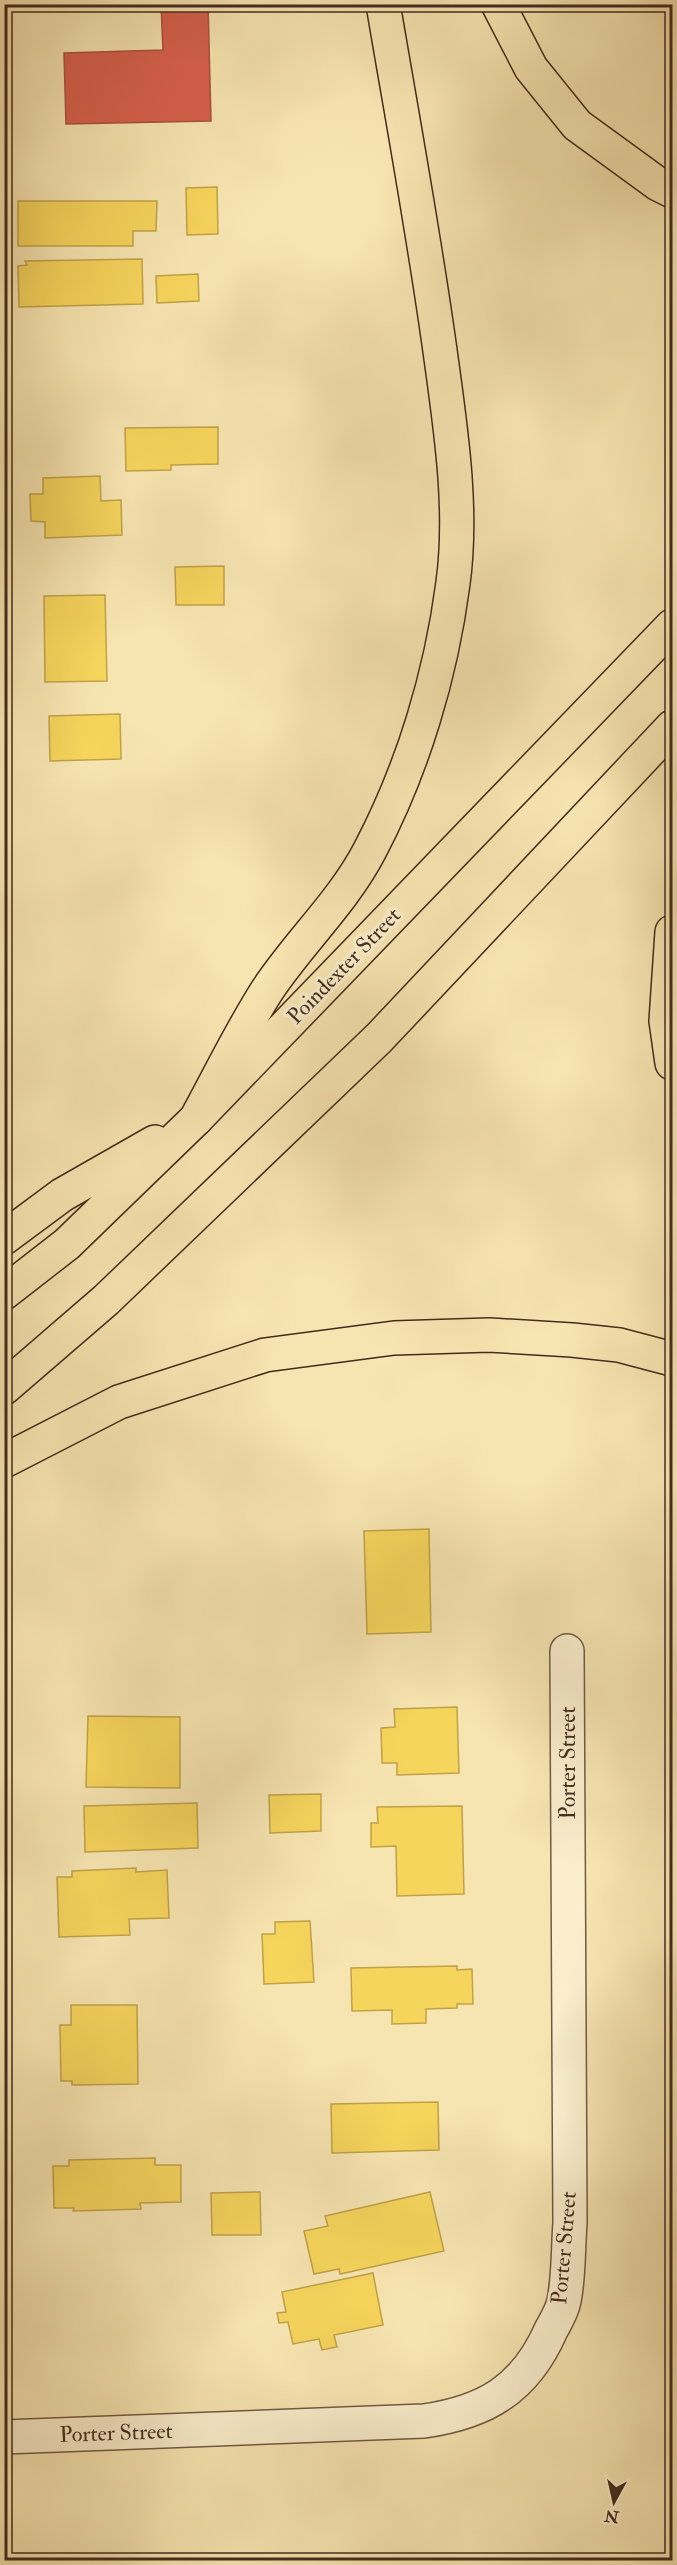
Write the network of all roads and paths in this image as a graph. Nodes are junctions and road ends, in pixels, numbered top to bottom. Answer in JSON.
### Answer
{"nodes":[{"id":1,"x":383,"y":4,"type":"edge"},
{"id":2,"x":498,"y":4,"type":"edge"},
{"id":3,"x":672,"y":191,"type":"edge"},
{"id":4,"x":672,"y":626,"type":"edge"},
{"id":5,"x":672,"y":727,"type":"edge"},
{"id":6,"x":672,"y":932,"type":"edge"},
{"id":7,"x":672,"y":1063,"type":"edge"},
{"id":8,"x":196,"y":1119,"type":"junction"},
{"id":9,"x":4,"y":1238,"type":"edge"},
{"id":10,"x":4,"y":1293,"type":"edge"},
{"id":11,"x":672,"y":1359,"type":"edge"},
{"id":12,"x":4,"y":1388,"type":"edge"},
{"id":13,"x":4,"y":1461,"type":"edge"},
{"id":14,"x":567,"y":1651,"type":"dead end"},
{"id":15,"x":4,"y":2437,"type":"edge"}],
"edges":[{"from":1,"to":8,"type":"main road"},
{"from":2,"to":3,"type":"main road"},
{"from":4,"to":8,"type":"main road","name":"Poindexter Street"},
{"from":5,"to":12,"type":"main road"},
{"from":6,"to":7,"type":"main road"},
{"from":8,"to":9,"type":"main road"},
{"from":8,"to":10,"type":"main road","name":"Poindexter Street"},
{"from":11,"to":13,"type":"main road"},
{"from":14,"to":15,"type":"street","name":"Porter Street"}]}
